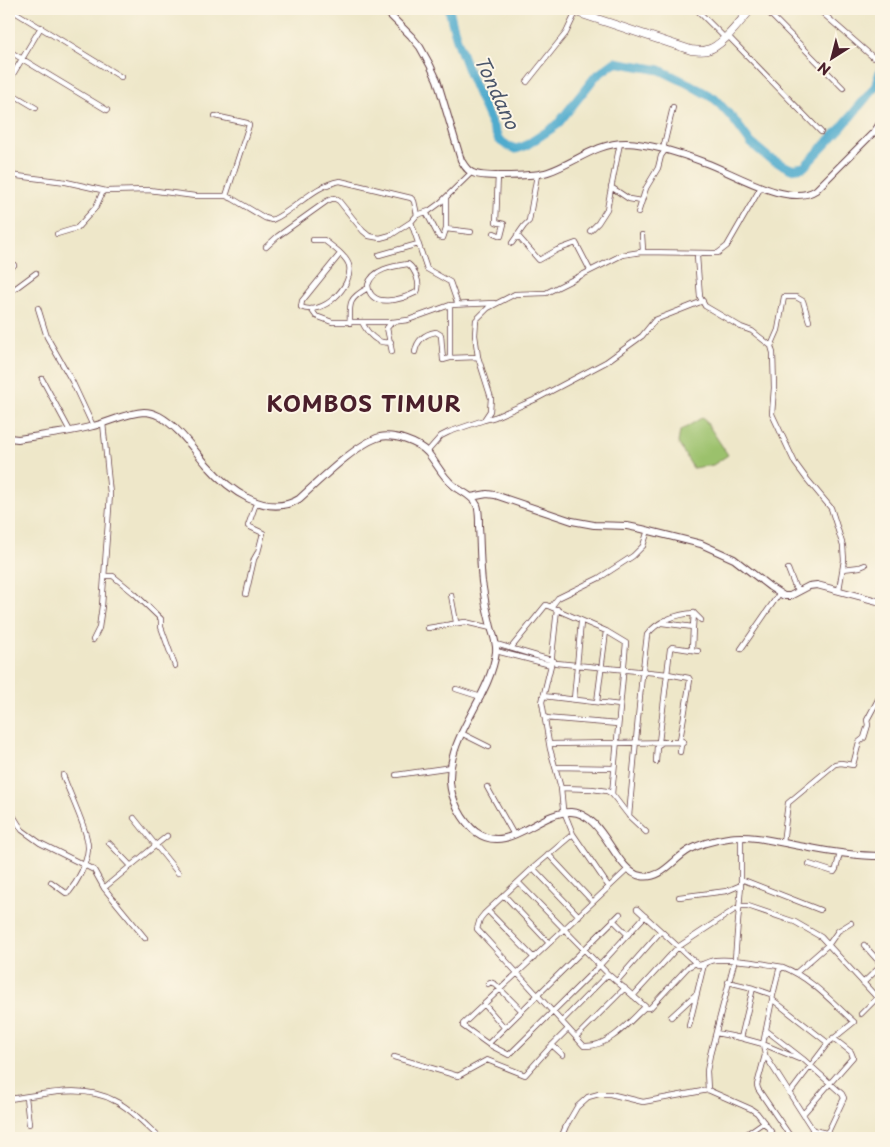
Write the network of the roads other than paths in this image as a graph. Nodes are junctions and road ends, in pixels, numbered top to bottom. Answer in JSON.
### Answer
{"nodes":[{"id":1,"x":10,"y":9,"type":"edge"},
{"id":2,"x":384,"y":9,"type":"edge"},
{"id":3,"x":567,"y":9,"type":"edge"},
{"id":4,"x":696,"y":9,"type":"edge"},
{"id":5,"x":750,"y":9,"type":"edge"},
{"id":6,"x":765,"y":9,"type":"edge"},
{"id":7,"x":818,"y":9,"type":"edge"},
{"id":8,"x":576,"y":12,"type":"junction"},
{"id":9,"x":41,"y":27,"type":"junction"},
{"id":10,"x":726,"y":36,"type":"junction"},
{"id":11,"x":881,"y":50,"type":"edge"},
{"id":12,"x":9,"y":51,"type":"edge"},
{"id":13,"x":22,"y":60,"type":"junction"},
{"id":14,"x":121,"y":77,"type":"dead end"},
{"id":15,"x":9,"y":81,"type":"edge"},
{"id":16,"x":527,"y":82,"type":"dead end"},
{"id":17,"x":843,"y":88,"type":"dead end"},
{"id":18,"x":9,"y":92,"type":"edge"},
{"id":19,"x":673,"y":107,"type":"dead end"},
{"id":20,"x":36,"y":108,"type":"dead end"},
{"id":21,"x":107,"y":110,"type":"dead end"},
{"id":22,"x":215,"y":116,"type":"dead end"},
{"id":23,"x":881,"y":122,"type":"edge"},
{"id":24,"x":821,"y":132,"type":"dead end"},
{"id":25,"x":620,"y":143,"type":"junction"},
{"id":26,"x":664,"y":149,"type":"junction"},
{"id":27,"x":471,"y":173,"type":"junction"},
{"id":28,"x":9,"y":175,"type":"edge"},
{"id":29,"x":498,"y":175,"type":"junction"},
{"id":30,"x":537,"y":175,"type":"junction"},
{"id":31,"x":611,"y":187,"type":"junction"},
{"id":32,"x":761,"y":187,"type":"junction"},
{"id":33,"x":103,"y":191,"type":"junction"},
{"id":34,"x":226,"y":196,"type":"junction"},
{"id":35,"x":446,"y":198,"type":"junction"},
{"id":36,"x":641,"y":201,"type":"junction"},
{"id":37,"x":426,"y":212,"type":"junction"},
{"id":38,"x":638,"y":213,"type":"dead end"},
{"id":39,"x":417,"y":215,"type":"junction"},
{"id":40,"x":411,"y":222,"type":"junction"},
{"id":41,"x":446,"y":229,"type":"junction"},
{"id":42,"x":590,"y":231,"type":"dead end"},
{"id":43,"x":471,"y":232,"type":"dead end"},
{"id":44,"x":57,"y":234,"type":"dead end"},
{"id":45,"x":494,"y":234,"type":"dead end"},
{"id":46,"x":518,"y":235,"type":"junction"},
{"id":47,"x":642,"y":235,"type":"dead end"},
{"id":48,"x":313,"y":240,"type":"dead end"},
{"id":49,"x":512,"y":243,"type":"dead end"},
{"id":50,"x":418,"y":244,"type":"junction"},
{"id":51,"x":266,"y":247,"type":"dead end"},
{"id":52,"x":641,"y":252,"type":"junction"},
{"id":53,"x":340,"y":254,"type":"junction"},
{"id":54,"x":700,"y":254,"type":"junction"},
{"id":55,"x":379,"y":255,"type":"dead end"},
{"id":56,"x":14,"y":264,"type":"dead end"},
{"id":57,"x":9,"y":268,"type":"edge"},
{"id":58,"x":590,"y":270,"type":"junction"},
{"id":59,"x":36,"y":273,"type":"dead end"},
{"id":60,"x":368,"y":288,"type":"junction"},
{"id":61,"x":9,"y":293,"type":"edge"},
{"id":62,"x":703,"y":301,"type":"junction"},
{"id":63,"x":496,"y":303,"type":"junction"},
{"id":64,"x":479,"y":304,"type":"junction"},
{"id":65,"x":450,"y":305,"type":"junction"},
{"id":66,"x":458,"y":305,"type":"junction"},
{"id":67,"x":38,"y":308,"type":"dead end"},
{"id":68,"x":311,"y":309,"type":"junction"},
{"id":69,"x":481,"y":314,"type":"junction"},
{"id":70,"x":809,"y":321,"type":"dead end"},
{"id":71,"x":350,"y":322,"type":"junction"},
{"id":72,"x":362,"y":322,"type":"junction"},
{"id":73,"x":392,"y":322,"type":"junction"},
{"id":74,"x":391,"y":342,"type":"junction"},
{"id":75,"x":771,"y":346,"type":"junction"},
{"id":76,"x":392,"y":352,"type":"dead end"},
{"id":77,"x":415,"y":352,"type":"dead end"},
{"id":78,"x":478,"y":357,"type":"junction"},
{"id":79,"x":450,"y":358,"type":"junction"},
{"id":80,"x":42,"y":379,"type":"dead end"},
{"id":81,"x":484,"y":420,"type":"junction"},
{"id":82,"x":103,"y":423,"type":"junction"},
{"id":83,"x":93,"y":426,"type":"junction"},
{"id":84,"x":70,"y":431,"type":"junction"},
{"id":85,"x":9,"y":439,"type":"edge"},
{"id":86,"x":427,"y":452,"type":"junction"},
{"id":87,"x":471,"y":497,"type":"junction"},
{"id":88,"x":259,"y":503,"type":"junction"},
{"id":89,"x":648,"y":530,"type":"junction"},
{"id":90,"x":866,"y":565,"type":"dead end"},
{"id":91,"x":788,"y":569,"type":"dead end"},
{"id":92,"x":843,"y":570,"type":"junction"},
{"id":93,"x":105,"y":576,"type":"junction"},
{"id":94,"x":801,"y":590,"type":"junction"},
{"id":95,"x":839,"y":590,"type":"junction"},
{"id":96,"x":246,"y":594,"type":"dead end"},
{"id":97,"x":451,"y":594,"type":"dead end"},
{"id":98,"x":779,"y":594,"type":"junction"},
{"id":99,"x":881,"y":602,"type":"edge"},
{"id":100,"x":554,"y":608,"type":"junction"},
{"id":101,"x":694,"y":614,"type":"junction"},
{"id":102,"x":701,"y":620,"type":"dead end"},
{"id":103,"x":456,"y":622,"type":"junction"},
{"id":104,"x":581,"y":622,"type":"junction"},
{"id":105,"x":661,"y":623,"type":"junction"},
{"id":106,"x":693,"y":627,"type":"junction"},
{"id":107,"x":428,"y":628,"type":"dead end"},
{"id":108,"x":491,"y":628,"type":"junction"},
{"id":109,"x":606,"y":631,"type":"junction"},
{"id":110,"x":93,"y":640,"type":"dead end"},
{"id":111,"x":496,"y":647,"type":"junction"},
{"id":112,"x":511,"y":648,"type":"junction"},
{"id":113,"x":741,"y":649,"type":"dead end"},
{"id":114,"x":692,"y":650,"type":"junction"},
{"id":115,"x":698,"y":651,"type":"dead end"},
{"id":116,"x":527,"y":652,"type":"junction"},
{"id":117,"x":526,"y":658,"type":"junction"},
{"id":118,"x":553,"y":662,"type":"junction"},
{"id":119,"x":175,"y":666,"type":"dead end"},
{"id":120,"x":578,"y":666,"type":"junction"},
{"id":121,"x":600,"y":668,"type":"junction"},
{"id":122,"x":624,"y":670,"type":"junction"},
{"id":123,"x":645,"y":672,"type":"junction"},
{"id":124,"x":668,"y":674,"type":"junction"},
{"id":125,"x":456,"y":689,"type":"dead end"},
{"id":126,"x":881,"y":694,"type":"edge"},
{"id":127,"x":543,"y":696,"type":"junction"},
{"id":128,"x":481,"y":697,"type":"junction"},
{"id":129,"x":574,"y":700,"type":"junction"},
{"id":130,"x":597,"y":702,"type":"junction"},
{"id":131,"x":620,"y":705,"type":"junction"},
{"id":132,"x":545,"y":718,"type":"junction"},
{"id":133,"x":618,"y":724,"type":"junction"},
{"id":134,"x":462,"y":733,"type":"junction"},
{"id":135,"x":637,"y":742,"type":"junction"},
{"id":136,"x":662,"y":742,"type":"junction"},
{"id":137,"x":684,"y":742,"type":"junction"},
{"id":138,"x":616,"y":743,"type":"junction"},
{"id":139,"x":550,"y":744,"type":"junction"},
{"id":140,"x":489,"y":747,"type":"dead end"},
{"id":141,"x":680,"y":752,"type":"dead end"},
{"id":142,"x":656,"y":762,"type":"dead end"},
{"id":143,"x":452,"y":767,"type":"junction"},
{"id":144,"x":555,"y":767,"type":"junction"},
{"id":145,"x":614,"y":768,"type":"junction"},
{"id":146,"x":62,"y":775,"type":"dead end"},
{"id":147,"x":396,"y":775,"type":"dead end"},
{"id":148,"x":487,"y":787,"type":"dead end"},
{"id":149,"x":561,"y":788,"type":"junction"},
{"id":150,"x":612,"y":794,"type":"junction"},
{"id":151,"x":9,"y":808,"type":"edge"},
{"id":152,"x":565,"y":813,"type":"junction"},
{"id":153,"x":629,"y":816,"type":"junction"},
{"id":154,"x":134,"y":818,"type":"dead end"},
{"id":155,"x":646,"y":832,"type":"dead end"},
{"id":156,"x":573,"y":834,"type":"junction"},
{"id":157,"x":514,"y":835,"type":"junction"},
{"id":158,"x":167,"y":836,"type":"dead end"},
{"id":159,"x":741,"y":838,"type":"junction"},
{"id":160,"x":109,"y":843,"type":"dead end"},
{"id":161,"x":784,"y":843,"type":"junction"},
{"id":162,"x":156,"y":846,"type":"junction"},
{"id":163,"x":840,"y":853,"type":"junction"},
{"id":164,"x":548,"y":854,"type":"junction"},
{"id":165,"x":881,"y":856,"type":"edge"},
{"id":166,"x":84,"y":864,"type":"junction"},
{"id":167,"x":809,"y":864,"type":"dead end"},
{"id":168,"x":131,"y":866,"type":"junction"},
{"id":169,"x":533,"y":868,"type":"junction"},
{"id":170,"x":627,"y":870,"type":"junction"},
{"id":171,"x":178,"y":873,"type":"dead end"},
{"id":172,"x":51,"y":882,"type":"dead end"},
{"id":173,"x":518,"y":882,"type":"junction"},
{"id":174,"x":741,"y":882,"type":"junction"},
{"id":175,"x":609,"y":887,"type":"junction"},
{"id":176,"x":104,"y":888,"type":"junction"},
{"id":177,"x":504,"y":895,"type":"junction"},
{"id":178,"x":679,"y":897,"type":"dead end"},
{"id":179,"x":594,"y":902,"type":"junction"},
{"id":180,"x":740,"y":906,"type":"junction"},
{"id":181,"x":637,"y":908,"type":"dead end"},
{"id":182,"x":820,"y":910,"type":"dead end"},
{"id":183,"x":488,"y":911,"type":"junction"},
{"id":184,"x":620,"y":914,"type":"dead end"},
{"id":185,"x":579,"y":916,"type":"junction"},
{"id":186,"x":645,"y":916,"type":"junction"},
{"id":187,"x":613,"y":920,"type":"junction"},
{"id":188,"x":851,"y":922,"type":"dead end"},
{"id":189,"x":566,"y":929,"type":"junction"},
{"id":190,"x":661,"y":931,"type":"junction"},
{"id":191,"x":628,"y":935,"type":"junction"},
{"id":192,"x":145,"y":938,"type":"dead end"},
{"id":193,"x":549,"y":943,"type":"junction"},
{"id":194,"x":829,"y":944,"type":"junction"},
{"id":195,"x":864,"y":944,"type":"dead end"},
{"id":196,"x":678,"y":947,"type":"junction"},
{"id":197,"x":585,"y":949,"type":"junction"},
{"id":198,"x":534,"y":958,"type":"junction"},
{"id":199,"x":735,"y":959,"type":"junction"},
{"id":200,"x":704,"y":963,"type":"junction"},
{"id":201,"x":696,"y":964,"type":"junction"},
{"id":202,"x":881,"y":965,"type":"edge"},
{"id":203,"x":600,"y":966,"type":"junction"},
{"id":204,"x":783,"y":967,"type":"junction"},
{"id":205,"x":796,"y":972,"type":"junction"},
{"id":206,"x":517,"y":973,"type":"junction"},
{"id":207,"x":608,"y":974,"type":"junction"},
{"id":208,"x":617,"y":981,"type":"junction"},
{"id":209,"x":728,"y":982,"type":"junction"},
{"id":210,"x":863,"y":983,"type":"junction"},
{"id":211,"x":488,"y":984,"type":"dead end"},
{"id":212,"x":625,"y":988,"type":"junction"},
{"id":213,"x":753,"y":988,"type":"junction"},
{"id":214,"x":501,"y":989,"type":"junction"},
{"id":215,"x":696,"y":994,"type":"junction"},
{"id":216,"x":537,"y":995,"type":"junction"},
{"id":217,"x":633,"y":996,"type":"junction"},
{"id":218,"x":773,"y":998,"type":"junction"},
{"id":219,"x":879,"y":1000,"type":"edge"},
{"id":220,"x":484,"y":1004,"type":"junction"},
{"id":221,"x":645,"y":1007,"type":"junction"},
{"id":222,"x":521,"y":1010,"type":"junction"},
{"id":223,"x":553,"y":1012,"type":"junction"},
{"id":224,"x":861,"y":1014,"type":"dead end"},
{"id":225,"x":671,"y":1018,"type":"dead end"},
{"id":226,"x":562,"y":1021,"type":"junction"},
{"id":227,"x":689,"y":1026,"type":"dead end"},
{"id":228,"x":504,"y":1027,"type":"junction"},
{"id":229,"x":568,"y":1029,"type":"junction"},
{"id":230,"x":767,"y":1031,"type":"junction"},
{"id":231,"x":716,"y":1033,"type":"junction"},
{"id":232,"x":576,"y":1037,"type":"junction"},
{"id":233,"x":741,"y":1038,"type":"junction"},
{"id":234,"x":833,"y":1038,"type":"junction"},
{"id":235,"x":828,"y":1043,"type":"junction"},
{"id":236,"x":488,"y":1044,"type":"junction"},
{"id":237,"x":764,"y":1044,"type":"junction"},
{"id":238,"x":552,"y":1045,"type":"junction"},
{"id":239,"x":562,"y":1055,"type":"dead end"},
{"id":240,"x":765,"y":1055,"type":"junction"},
{"id":241,"x":394,"y":1057,"type":"dead end"},
{"id":242,"x":803,"y":1060,"type":"junction"},
{"id":243,"x":810,"y":1066,"type":"junction"},
{"id":244,"x":829,"y":1084,"type":"junction"},
{"id":245,"x":708,"y":1090,"type":"junction"},
{"id":246,"x":790,"y":1093,"type":"junction"},
{"id":247,"x":26,"y":1097,"type":"junction"},
{"id":248,"x":9,"y":1099,"type":"edge"},
{"id":249,"x":803,"y":1114,"type":"junction"},
{"id":250,"x":764,"y":1122,"type":"junction"},
{"id":251,"x":28,"y":1124,"type":"dead end"},
{"id":252,"x":813,"y":1130,"type":"junction"},
{"id":253,"x":773,"y":1137,"type":"edge"},
{"id":254,"x":160,"y":1138,"type":"edge"},
{"id":255,"x":561,"y":1138,"type":"edge"},
{"id":256,"x":741,"y":1138,"type":"edge"},
{"id":257,"x":794,"y":1138,"type":"edge"},
{"id":258,"x":801,"y":1138,"type":"edge"}],
"edges":[{"from":1,"to":9,"type":"street"},
{"from":2,"to":27,"type":"street"},
{"from":3,"to":8,"type":"highway"},
{"from":4,"to":10,"type":"street"},
{"from":5,"to":10,"type":"highway"},
{"from":6,"to":17,"type":"street"},
{"from":7,"to":11,"type":"street"},
{"from":8,"to":10,"type":"highway"},
{"from":8,"to":16,"type":"street"},
{"from":9,"to":13,"type":"street"},
{"from":9,"to":14,"type":"street"},
{"from":10,"to":24,"type":"street"},
{"from":12,"to":13,"type":"street"},
{"from":13,"to":15,"type":"street"},
{"from":13,"to":21,"type":"street"},
{"from":18,"to":20,"type":"street"},
{"from":19,"to":26,"type":"street"},
{"from":22,"to":34,"type":"street"},
{"from":23,"to":32,"type":"street"},
{"from":25,"to":26,"type":"street"},
{"from":25,"to":30,"type":"street"},
{"from":25,"to":31,"type":"street"},
{"from":26,"to":32,"type":"street"},
{"from":26,"to":36,"type":"street"},
{"from":27,"to":29,"type":"street"},
{"from":27,"to":35,"type":"street"},
{"from":28,"to":33,"type":"street"},
{"from":29,"to":30,"type":"street"},
{"from":29,"to":45,"type":"street"},
{"from":30,"to":46,"type":"street"},
{"from":31,"to":36,"type":"street"},
{"from":31,"to":42,"type":"street"},
{"from":32,"to":54,"type":"street"},
{"from":33,"to":34,"type":"street"},
{"from":33,"to":44,"type":"street"},
{"from":34,"to":39,"type":"street"},
{"from":35,"to":37,"type":"street"},
{"from":35,"to":41,"type":"street"},
{"from":36,"to":38,"type":"street"},
{"from":37,"to":39,"type":"street"},
{"from":37,"to":41,"type":"street"},
{"from":39,"to":40,"type":"street"},
{"from":40,"to":50,"type":"street"},
{"from":40,"to":51,"type":"street"},
{"from":41,"to":43,"type":"street"},
{"from":46,"to":49,"type":"street"},
{"from":46,"to":58,"type":"street"},
{"from":47,"to":52,"type":"street"},
{"from":48,"to":53,"type":"street"},
{"from":50,"to":55,"type":"street"},
{"from":50,"to":66,"type":"street"},
{"from":52,"to":54,"type":"street"},
{"from":52,"to":58,"type":"street"},
{"from":53,"to":68,"type":"street"},
{"from":53,"to":68,"type":"street"},
{"from":54,"to":62,"type":"street"},
{"from":56,"to":57,"type":"street"},
{"from":58,"to":63,"type":"street"},
{"from":59,"to":61,"type":"street"},
{"from":60,"to":60,"type":"street"},
{"from":60,"to":71,"type":"street"},
{"from":62,"to":75,"type":"street"},
{"from":62,"to":81,"type":"street"},
{"from":63,"to":64,"type":"street"},
{"from":63,"to":69,"type":"street"},
{"from":64,"to":66,"type":"street"},
{"from":64,"to":69,"type":"street"},
{"from":65,"to":66,"type":"street"},
{"from":65,"to":73,"type":"street"},
{"from":65,"to":79,"type":"street"},
{"from":67,"to":83,"type":"street"},
{"from":68,"to":71,"type":"street"},
{"from":69,"to":78,"type":"street"},
{"from":70,"to":75,"type":"street"},
{"from":71,"to":72,"type":"street"},
{"from":72,"to":73,"type":"street"},
{"from":72,"to":74,"type":"street"},
{"from":73,"to":74,"type":"street"},
{"from":74,"to":76,"type":"street"},
{"from":75,"to":92,"type":"street"},
{"from":77,"to":79,"type":"street"},
{"from":78,"to":79,"type":"street"},
{"from":78,"to":81,"type":"street"},
{"from":80,"to":84,"type":"street"},
{"from":81,"to":86,"type":"street"},
{"from":82,"to":83,"type":"street"},
{"from":82,"to":88,"type":"street"},
{"from":82,"to":93,"type":"street"},
{"from":83,"to":84,"type":"street"},
{"from":84,"to":85,"type":"street"},
{"from":86,"to":87,"type":"street"},
{"from":86,"to":88,"type":"street"},
{"from":87,"to":89,"type":"street"},
{"from":87,"to":108,"type":"street"},
{"from":88,"to":96,"type":"street"},
{"from":89,"to":98,"type":"street"},
{"from":89,"to":100,"type":"street"},
{"from":90,"to":92,"type":"street"},
{"from":91,"to":94,"type":"street"},
{"from":92,"to":95,"type":"street"},
{"from":93,"to":110,"type":"street"},
{"from":93,"to":119,"type":"street"},
{"from":94,"to":95,"type":"street"},
{"from":94,"to":98,"type":"street"},
{"from":95,"to":99,"type":"street"},
{"from":97,"to":103,"type":"street"},
{"from":98,"to":113,"type":"street"},
{"from":100,"to":104,"type":"street"},
{"from":100,"to":112,"type":"street"},
{"from":100,"to":118,"type":"street"},
{"from":101,"to":102,"type":"street"},
{"from":101,"to":105,"type":"street"},
{"from":101,"to":106,"type":"street"},
{"from":103,"to":107,"type":"street"},
{"from":103,"to":108,"type":"street"},
{"from":104,"to":109,"type":"street"},
{"from":104,"to":120,"type":"street"},
{"from":105,"to":106,"type":"street"},
{"from":105,"to":123,"type":"street"},
{"from":106,"to":114,"type":"street"},
{"from":108,"to":111,"type":"street"},
{"from":109,"to":121,"type":"street"},
{"from":109,"to":122,"type":"street"},
{"from":111,"to":112,"type":"street"},
{"from":111,"to":117,"type":"street"},
{"from":111,"to":128,"type":"street"},
{"from":112,"to":116,"type":"street"},
{"from":114,"to":115,"type":"street"},
{"from":114,"to":124,"type":"street"},
{"from":116,"to":117,"type":"street"},
{"from":116,"to":118,"type":"street"},
{"from":117,"to":118,"type":"street"},
{"from":118,"to":120,"type":"street"},
{"from":118,"to":127,"type":"street"},
{"from":120,"to":121,"type":"street"},
{"from":120,"to":129,"type":"street"},
{"from":121,"to":122,"type":"street"},
{"from":121,"to":130,"type":"street"},
{"from":122,"to":123,"type":"street"},
{"from":122,"to":131,"type":"street"},
{"from":123,"to":124,"type":"street"},
{"from":123,"to":135,"type":"street"},
{"from":124,"to":136,"type":"street"},
{"from":124,"to":137,"type":"street"},
{"from":125,"to":128,"type":"street"},
{"from":126,"to":161,"type":"street"},
{"from":127,"to":129,"type":"street"},
{"from":127,"to":132,"type":"street"},
{"from":128,"to":134,"type":"street"},
{"from":129,"to":130,"type":"street"},
{"from":130,"to":131,"type":"street"},
{"from":131,"to":133,"type":"street"},
{"from":132,"to":133,"type":"street"},
{"from":132,"to":139,"type":"street"},
{"from":133,"to":138,"type":"street"},
{"from":134,"to":140,"type":"street"},
{"from":134,"to":143,"type":"street"},
{"from":135,"to":136,"type":"street"},
{"from":135,"to":138,"type":"street"},
{"from":135,"to":153,"type":"street"},
{"from":136,"to":137,"type":"street"},
{"from":136,"to":142,"type":"street"},
{"from":137,"to":141,"type":"street"},
{"from":138,"to":139,"type":"street"},
{"from":138,"to":145,"type":"street"},
{"from":139,"to":144,"type":"street"},
{"from":143,"to":147,"type":"street"},
{"from":143,"to":157,"type":"street"},
{"from":144,"to":145,"type":"street"},
{"from":144,"to":149,"type":"street"},
{"from":145,"to":150,"type":"street"},
{"from":146,"to":166,"type":"street"},
{"from":148,"to":157,"type":"street"},
{"from":149,"to":150,"type":"street"},
{"from":149,"to":152,"type":"street"},
{"from":150,"to":153,"type":"street"},
{"from":151,"to":166,"type":"street"},
{"from":152,"to":156,"type":"street"},
{"from":152,"to":157,"type":"street"},
{"from":152,"to":170,"type":"street"},
{"from":153,"to":155,"type":"street"},
{"from":154,"to":162,"type":"street"},
{"from":156,"to":164,"type":"street"},
{"from":156,"to":175,"type":"street"},
{"from":158,"to":162,"type":"street"},
{"from":159,"to":161,"type":"street"},
{"from":159,"to":170,"type":"street"},
{"from":159,"to":174,"type":"street"},
{"from":160,"to":168,"type":"street"},
{"from":161,"to":163,"type":"street"},
{"from":162,"to":168,"type":"street"},
{"from":162,"to":171,"type":"street"},
{"from":163,"to":165,"type":"street"},
{"from":163,"to":167,"type":"street"},
{"from":164,"to":169,"type":"street"},
{"from":164,"to":179,"type":"street"},
{"from":166,"to":172,"type":"street"},
{"from":166,"to":176,"type":"street"},
{"from":168,"to":176,"type":"street"},
{"from":169,"to":173,"type":"street"},
{"from":169,"to":185,"type":"street"},
{"from":170,"to":175,"type":"street"},
{"from":173,"to":177,"type":"street"},
{"from":173,"to":189,"type":"street"},
{"from":174,"to":178,"type":"street"},
{"from":174,"to":180,"type":"street"},
{"from":174,"to":182,"type":"street"},
{"from":175,"to":179,"type":"street"},
{"from":176,"to":192,"type":"street"},
{"from":177,"to":183,"type":"street"},
{"from":177,"to":193,"type":"street"},
{"from":179,"to":185,"type":"street"},
{"from":180,"to":194,"type":"street"},
{"from":180,"to":196,"type":"street"},
{"from":180,"to":199,"type":"street"},
{"from":181,"to":186,"type":"street"},
{"from":183,"to":198,"type":"street"},
{"from":183,"to":206,"type":"street"},
{"from":184,"to":187,"type":"street"},
{"from":185,"to":189,"type":"street"},
{"from":186,"to":190,"type":"street"},
{"from":186,"to":191,"type":"street"},
{"from":187,"to":191,"type":"street"},
{"from":187,"to":197,"type":"street"},
{"from":188,"to":194,"type":"street"},
{"from":189,"to":193,"type":"street"},
{"from":189,"to":197,"type":"street"},
{"from":190,"to":196,"type":"street"},
{"from":190,"to":208,"type":"street"},
{"from":191,"to":203,"type":"street"},
{"from":193,"to":198,"type":"street"},
{"from":194,"to":205,"type":"street"},
{"from":194,"to":210,"type":"street"},
{"from":195,"to":202,"type":"street"},
{"from":196,"to":201,"type":"street"},
{"from":196,"to":217,"type":"street"},
{"from":197,"to":203,"type":"street"},
{"from":197,"to":216,"type":"street"},
{"from":198,"to":206,"type":"street"},
{"from":199,"to":200,"type":"street"},
{"from":199,"to":204,"type":"street"},
{"from":199,"to":209,"type":"street"},
{"from":200,"to":201,"type":"street"},
{"from":200,"to":215,"type":"street"},
{"from":201,"to":221,"type":"street"},
{"from":202,"to":210,"type":"street"},
{"from":203,"to":207,"type":"street"},
{"from":203,"to":223,"type":"street"},
{"from":204,"to":205,"type":"street"},
{"from":204,"to":218,"type":"street"},
{"from":205,"to":234,"type":"street"},
{"from":206,"to":214,"type":"street"},
{"from":206,"to":216,"type":"street"},
{"from":207,"to":208,"type":"street"},
{"from":207,"to":226,"type":"street"},
{"from":208,"to":212,"type":"street"},
{"from":209,"to":213,"type":"street"},
{"from":209,"to":231,"type":"street"},
{"from":210,"to":219,"type":"street"},
{"from":211,"to":214,"type":"street"},
{"from":212,"to":217,"type":"street"},
{"from":212,"to":232,"type":"street"},
{"from":213,"to":218,"type":"street"},
{"from":213,"to":233,"type":"street"},
{"from":214,"to":220,"type":"street"},
{"from":214,"to":222,"type":"street"},
{"from":215,"to":225,"type":"street"},
{"from":215,"to":227,"type":"street"},
{"from":216,"to":222,"type":"street"},
{"from":216,"to":223,"type":"street"},
{"from":217,"to":221,"type":"street"},
{"from":218,"to":230,"type":"street"},
{"from":218,"to":235,"type":"street"},
{"from":219,"to":224,"type":"street"},
{"from":220,"to":228,"type":"street"},
{"from":220,"to":236,"type":"street"},
{"from":221,"to":232,"type":"street"},
{"from":222,"to":228,"type":"street"},
{"from":223,"to":226,"type":"street"},
{"from":223,"to":236,"type":"street"},
{"from":226,"to":229,"type":"street"},
{"from":228,"to":236,"type":"street"},
{"from":229,"to":232,"type":"street"},
{"from":229,"to":238,"type":"street"},
{"from":230,"to":237,"type":"street"},
{"from":230,"to":242,"type":"street"},
{"from":231,"to":233,"type":"street"},
{"from":231,"to":245,"type":"street"},
{"from":233,"to":237,"type":"street"},
{"from":234,"to":235,"type":"street"},
{"from":234,"to":244,"type":"street"},
{"from":235,"to":243,"type":"street"},
{"from":237,"to":240,"type":"street"},
{"from":237,"to":242,"type":"street"},
{"from":238,"to":239,"type":"street"},
{"from":238,"to":241,"type":"street"},
{"from":240,"to":246,"type":"street"},
{"from":240,"to":257,"type":"street"},
{"from":242,"to":243,"type":"street"},
{"from":243,"to":244,"type":"street"},
{"from":243,"to":246,"type":"street"},
{"from":244,"to":249,"type":"street"},
{"from":244,"to":252,"type":"street"},
{"from":245,"to":250,"type":"street"},
{"from":245,"to":255,"type":"street"},
{"from":246,"to":249,"type":"street"},
{"from":247,"to":248,"type":"street"},
{"from":247,"to":251,"type":"street"},
{"from":247,"to":254,"type":"street"},
{"from":249,"to":252,"type":"street"},
{"from":250,"to":253,"type":"street"},
{"from":250,"to":256,"type":"street"},
{"from":252,"to":258,"type":"street"}]}
